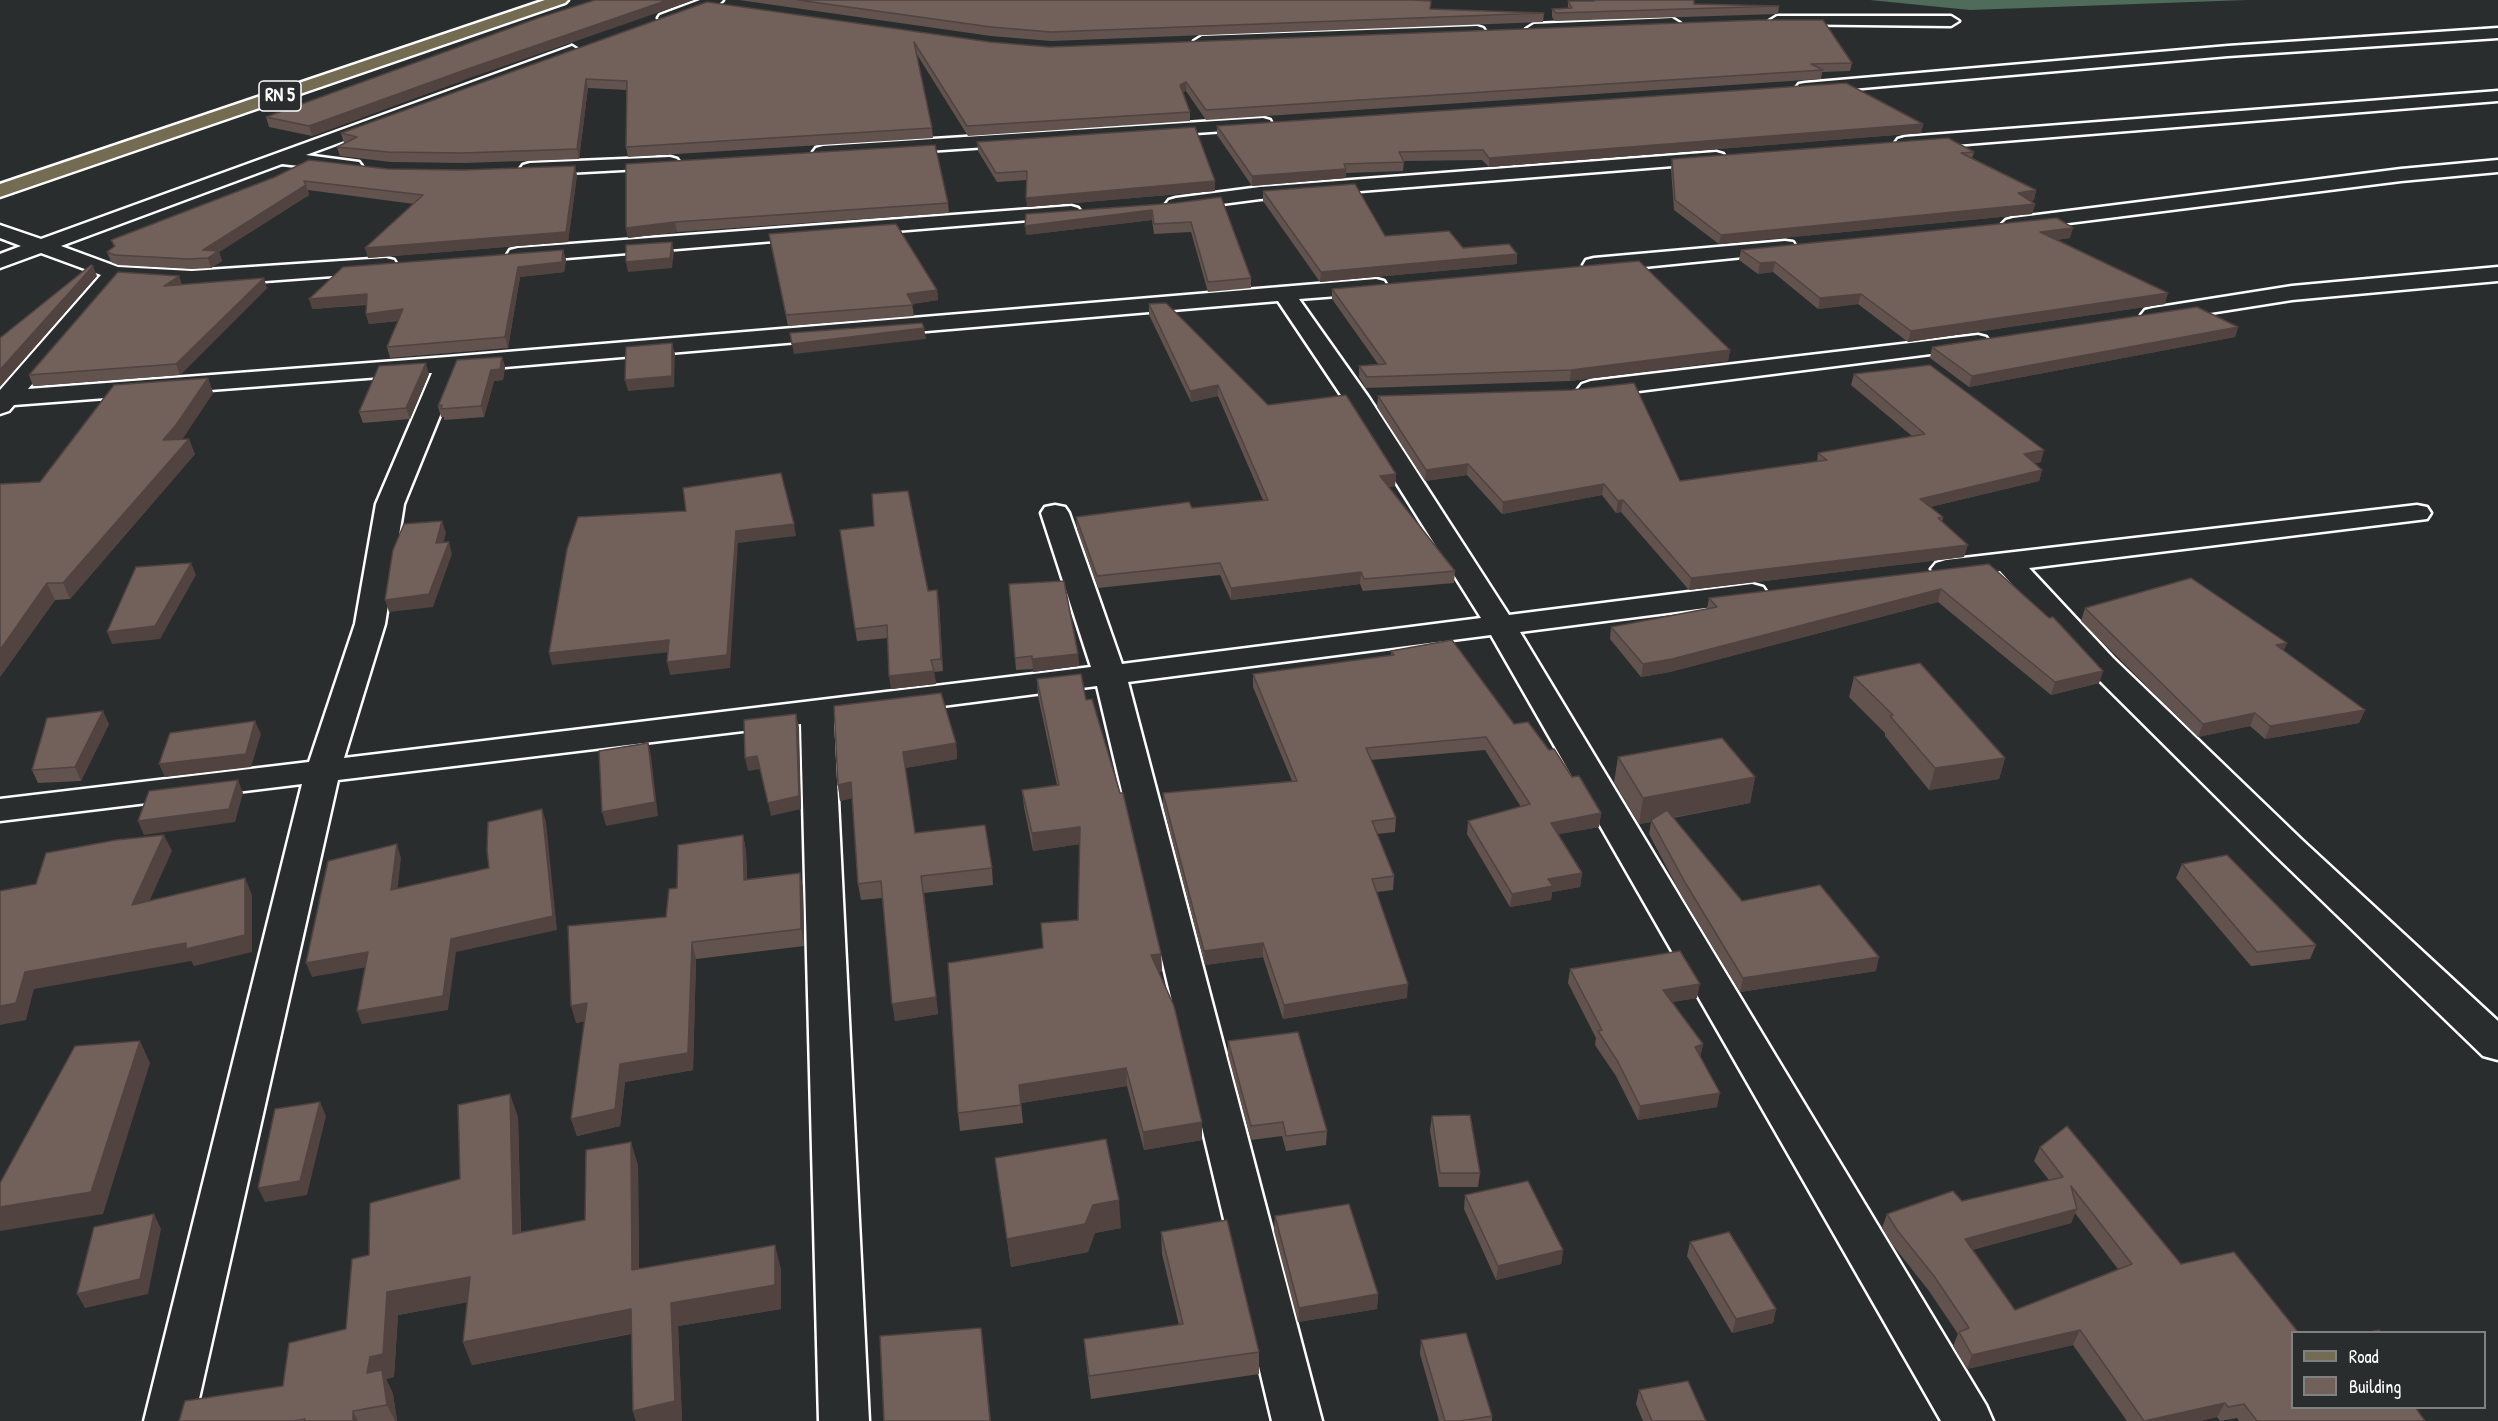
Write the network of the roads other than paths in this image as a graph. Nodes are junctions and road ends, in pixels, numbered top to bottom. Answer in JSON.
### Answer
{"nodes":[{"id":1,"x":560,"y":0,"type":"edge"},
{"id":2,"x":718,"y":3,"type":"edge"},
{"id":3,"x":1757,"y":21,"type":"edge"},
{"id":4,"x":1951,"y":21,"type":"dead end"},
{"id":5,"x":652,"y":23,"type":"edge"},
{"id":6,"x":1688,"y":23,"type":"edge"},
{"id":7,"x":1517,"y":30,"type":"edge"},
{"id":8,"x":1494,"y":31,"type":"edge"},
{"id":9,"x":2498,"y":33,"type":"edge"},
{"id":10,"x":1184,"y":42,"type":"edge"},
{"id":11,"x":584,"y":46,"type":"edge"},
{"id":12,"x":1791,"y":88,"type":"edge"},
{"id":13,"x":2498,"y":96,"type":"edge"},
{"id":14,"x":1277,"y":123,"type":"edge"},
{"id":15,"x":1882,"y":145,"type":"edge"},
{"id":16,"x":810,"y":153,"type":"edge"},
{"id":17,"x":1738,"y":156,"type":"edge"},
{"id":18,"x":280,"y":158,"type":"junction"},
{"id":19,"x":692,"y":162,"type":"edge"},
{"id":20,"x":2498,"y":166,"type":"edge"},
{"id":21,"x":369,"y":168,"type":"edge"},
{"id":22,"x":516,"y":170,"type":"edge"},
{"id":23,"x":0,"y":191,"type":"edge"},
{"id":24,"x":1153,"y":206,"type":"edge"},
{"id":25,"x":1094,"y":210,"type":"edge"},
{"id":26,"x":1989,"y":227,"type":"edge"},
{"id":27,"x":0,"y":231,"type":"edge"},
{"id":28,"x":1810,"y":244,"type":"edge"},
{"id":29,"x":41,"y":246,"type":"junction"},
{"id":30,"x":504,"y":256,"type":"edge"},
{"id":31,"x":0,"y":261,"type":"edge"},
{"id":32,"x":409,"y":263,"type":"edge"},
{"id":33,"x":1571,"y":267,"type":"edge"},
{"id":34,"x":115,"y":273,"type":"junction"},
{"id":35,"x":2498,"y":274,"type":"edge"},
{"id":36,"x":1392,"y":284,"type":"edge"},
{"id":37,"x":1285,"y":295,"type":"junction"},
{"id":38,"x":2131,"y":318,"type":"edge"},
{"id":39,"x":2004,"y":338,"type":"edge"},
{"id":40,"x":448,"y":364,"type":"junction"},
{"id":41,"x":1570,"y":392,"type":"edge"},
{"id":42,"x":4,"y":402,"type":"edge"},
{"id":43,"x":1055,"y":513,"type":"dead end"},
{"id":44,"x":2417,"y":513,"type":"dead end"},
{"id":45,"x":2007,"y":562,"type":"junction"},
{"id":46,"x":1912,"y":574,"type":"edge"},
{"id":47,"x":1783,"y":590,"type":"edge"},
{"id":48,"x":1500,"y":624,"type":"junction"},
{"id":49,"x":1110,"y":675,"type":"junction"},
{"id":50,"x":817,"y":712,"type":"junction"},
{"id":51,"x":323,"y":771,"type":"junction"},
{"id":52,"x":0,"y":810,"type":"edge"},
{"id":53,"x":2498,"y":1045,"type":"edge"},
{"id":54,"x":169,"y":1421,"type":"edge"},
{"id":55,"x":844,"y":1421,"type":"edge"},
{"id":56,"x":1297,"y":1421,"type":"edge"},
{"id":57,"x":1968,"y":1421,"type":"edge"}],
"edges":[{"from":1,"to":23,"type":"main road","name":"RN 5","number":"RN 5"},
{"from":2,"to":5,"type":"street"},
{"from":3,"to":4,"type":"street"},
{"from":6,"to":7,"type":"street"},
{"from":8,"to":10,"type":"street"},
{"from":9,"to":12,"type":"street"},
{"from":11,"to":18,"type":"street"},
{"from":13,"to":15,"type":"street"},
{"from":14,"to":16,"type":"street"},
{"from":17,"to":24,"type":"street"},
{"from":18,"to":21,"type":"street"},
{"from":18,"to":29,"type":"street"},
{"from":19,"to":22,"type":"street"},
{"from":20,"to":26,"type":"street"},
{"from":25,"to":30,"type":"street"},
{"from":27,"to":29,"type":"street"},
{"from":28,"to":33,"type":"street"},
{"from":29,"to":31,"type":"street"},
{"from":29,"to":34,"type":"street"},
{"from":32,"to":34,"type":"street"},
{"from":34,"to":42,"type":"street"},
{"from":35,"to":38,"type":"street"},
{"from":36,"to":37,"type":"street"},
{"from":37,"to":40,"type":"street"},
{"from":37,"to":48,"type":"street"},
{"from":39,"to":41,"type":"street"},
{"from":40,"to":42,"type":"street"},
{"from":40,"to":51,"type":"street"},
{"from":43,"to":49,"type":"street"},
{"from":44,"to":45,"type":"street"},
{"from":45,"to":46,"type":"street"},
{"from":45,"to":53,"type":"street"},
{"from":47,"to":48,"type":"street"},
{"from":48,"to":49,"type":"street"},
{"from":48,"to":57,"type":"street"},
{"from":49,"to":50,"type":"street"},
{"from":49,"to":56,"type":"street"},
{"from":50,"to":51,"type":"street"},
{"from":50,"to":55,"type":"street"},
{"from":51,"to":52,"type":"street"},
{"from":51,"to":54,"type":"street"}]}
